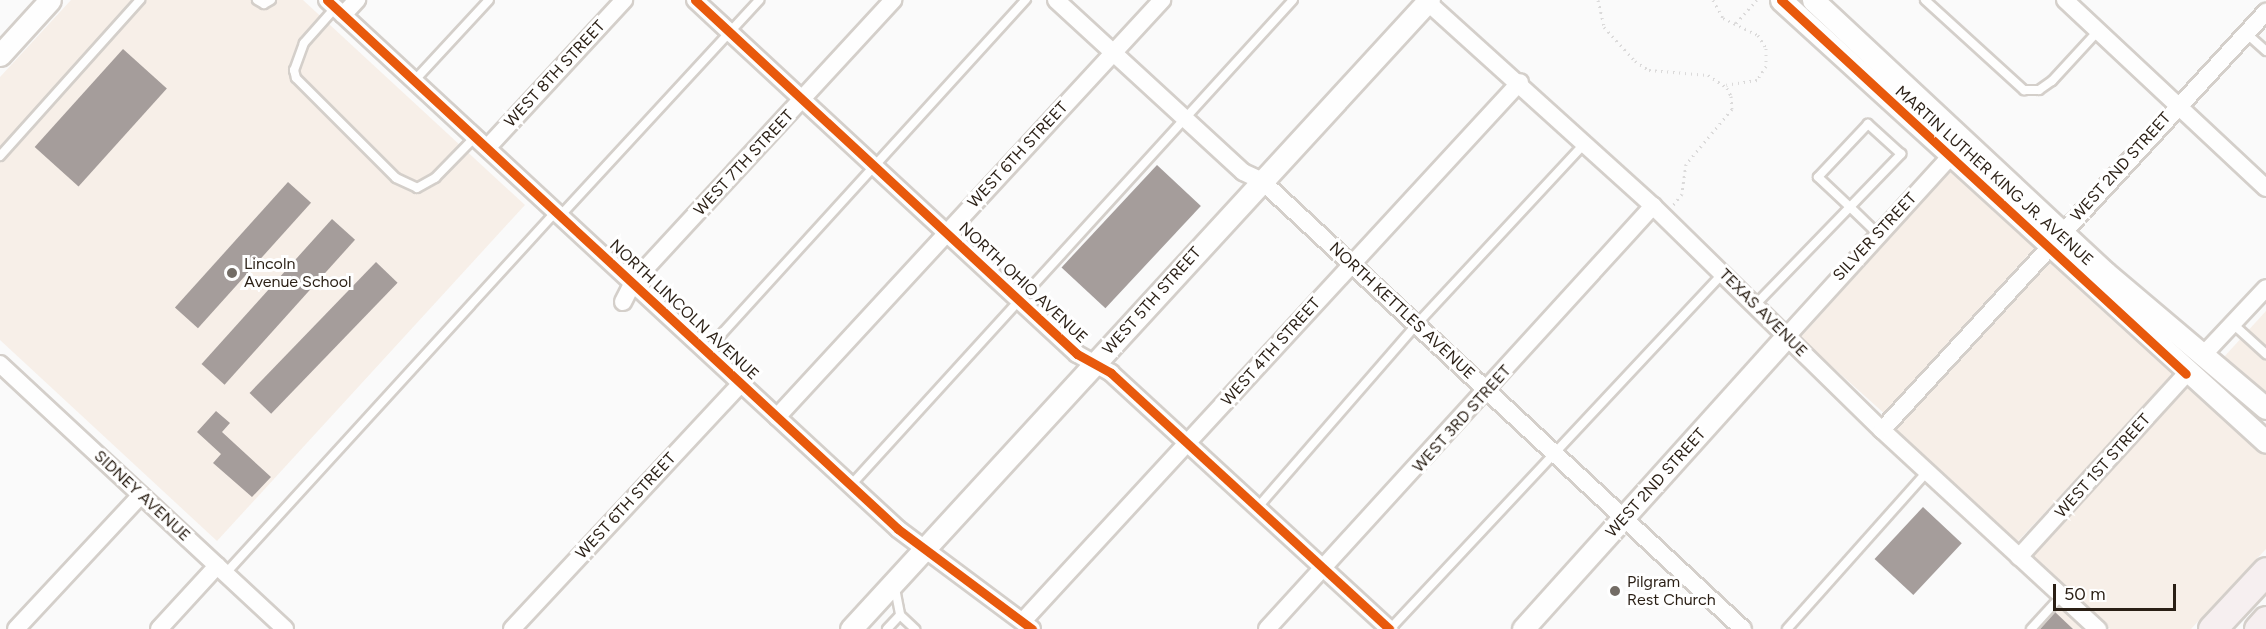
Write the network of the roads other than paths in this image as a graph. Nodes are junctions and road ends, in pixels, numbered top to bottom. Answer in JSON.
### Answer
{"nodes":[{"id":1,"x":140,"y":0,"type":"edge"},
{"id":2,"x":257,"y":0,"type":"edge"},
{"id":3,"x":271,"y":0,"type":"edge"},
{"id":4,"x":357,"y":0,"type":"edge"},
{"id":5,"x":489,"y":0,"type":"edge"},
{"id":6,"x":624,"y":0,"type":"edge"},
{"id":7,"x":695,"y":0,"type":"edge"},
{"id":8,"x":759,"y":0,"type":"edge"},
{"id":9,"x":893,"y":0,"type":"edge"},
{"id":10,"x":1026,"y":0,"type":"edge"},
{"id":11,"x":1056,"y":0,"type":"edge"},
{"id":12,"x":1162,"y":0,"type":"edge"},
{"id":13,"x":1293,"y":0,"type":"edge"},
{"id":14,"x":1781,"y":0,"type":"edge"},
{"id":15,"x":1813,"y":0,"type":"edge"},
{"id":16,"x":1925,"y":0,"type":"edge"},
{"id":17,"x":2065,"y":0,"type":"edge"},
{"id":18,"x":46,"y":1,"type":"edge"},
{"id":19,"x":1427,"y":1,"type":"edge"},
{"id":20,"x":335,"y":8,"type":"edge"},
{"id":21,"x":2266,"y":12,"type":"edge"},
{"id":22,"x":2098,"y":31,"type":"junction"},
{"id":23,"x":730,"y":32,"type":"junction"},
{"id":24,"x":2246,"y":33,"type":"junction"},
{"id":25,"x":2266,"y":51,"type":"edge"},
{"id":26,"x":1115,"y":52,"type":"junction"},
{"id":27,"x":0,"y":56,"type":"edge"},
{"id":28,"x":414,"y":81,"type":"junction"},
{"id":29,"x":1520,"y":82,"type":"junction"},
{"id":30,"x":803,"y":99,"type":"junction"},
{"id":31,"x":2178,"y":105,"type":"junction"},
{"id":32,"x":1186,"y":118,"type":"junction"},
{"id":33,"x":1966,"y":140,"type":"junction"},
{"id":34,"x":481,"y":142,"type":"junction"},
{"id":35,"x":1585,"y":143,"type":"junction"},
{"id":36,"x":0,"y":156,"type":"edge"},
{"id":37,"x":1951,"y":157,"type":"junction"},
{"id":38,"x":876,"y":167,"type":"junction"},
{"id":39,"x":1262,"y":181,"type":"junction"},
{"id":40,"x":2266,"y":188,"type":"edge"},
{"id":41,"x":1653,"y":206,"type":"junction"},
{"id":42,"x":1850,"y":207,"type":"junction"},
{"id":43,"x":558,"y":214,"type":"junction"},
{"id":44,"x":945,"y":232,"type":"junction"},
{"id":45,"x":1878,"y":234,"type":"junction"},
{"id":46,"x":2057,"y":237,"type":"junction"},
{"id":47,"x":1351,"y":264,"type":"junction"},
{"id":48,"x":1723,"y":273,"type":"junction"},
{"id":49,"x":633,"y":282,"type":"junction"},
{"id":50,"x":2266,"y":288,"type":"edge"},
{"id":51,"x":1019,"y":301,"type":"junction"},
{"id":52,"x":623,"y":302,"type":"dead end"},
{"id":53,"x":1756,"y":304,"type":"junction"},
{"id":54,"x":2233,"y":324,"type":"junction"},
{"id":55,"x":1416,"y":325,"type":"junction"},
{"id":56,"x":1787,"y":336,"type":"junction"},
{"id":57,"x":706,"y":350,"type":"junction"},
{"id":58,"x":2205,"y":354,"type":"junction"},
{"id":59,"x":2266,"y":354,"type":"edge"},
{"id":60,"x":0,"y":364,"type":"edge"},
{"id":61,"x":1094,"y":365,"type":"junction"},
{"id":62,"x":2186,"y":374,"type":"junction"},
{"id":63,"x":741,"y":383,"type":"junction"},
{"id":64,"x":1488,"y":391,"type":"junction"},
{"id":65,"x":2266,"y":408,"type":"edge"},
{"id":66,"x":777,"y":417,"type":"junction"},
{"id":67,"x":1882,"y":430,"type":"junction"},
{"id":68,"x":2266,"y":442,"type":"edge"},
{"id":69,"x":1187,"y":445,"type":"junction"},
{"id":70,"x":1554,"y":453,"type":"junction"},
{"id":71,"x":1927,"y":472,"type":"junction"},
{"id":72,"x":851,"y":485,"type":"junction"},
{"id":73,"x":141,"y":495,"type":"junction"},
{"id":74,"x":1257,"y":508,"type":"junction"},
{"id":75,"x":1624,"y":518,"type":"junction"},
{"id":76,"x":925,"y":549,"type":"junction"},
{"id":77,"x":2019,"y":557,"type":"junction"},
{"id":78,"x":1324,"y":569,"type":"junction"},
{"id":79,"x":221,"y":570,"type":"junction"},
{"id":80,"x":2266,"y":571,"type":"edge"},
{"id":81,"x":894,"y":583,"type":"junction"},
{"id":82,"x":2062,"y":595,"type":"junction"},
{"id":83,"x":900,"y":615,"type":"junction"},
{"id":84,"x":2266,"y":620,"type":"edge"},
{"id":85,"x":860,"y":624,"type":"edge"},
{"id":86,"x":1027,"y":625,"type":"edge"},
{"id":87,"x":16,"y":629,"type":"edge"},
{"id":88,"x":159,"y":629,"type":"edge"},
{"id":89,"x":285,"y":629,"type":"edge"},
{"id":90,"x":512,"y":629,"type":"edge"},
{"id":91,"x":888,"y":629,"type":"edge"},
{"id":92,"x":915,"y":629,"type":"edge"},
{"id":93,"x":1267,"y":629,"type":"edge"},
{"id":94,"x":1389,"y":629,"type":"edge"},
{"id":95,"x":1523,"y":629,"type":"edge"},
{"id":96,"x":1743,"y":629,"type":"edge"},
{"id":97,"x":1787,"y":629,"type":"edge"},
{"id":98,"x":2031,"y":629,"type":"edge"},
{"id":99,"x":2098,"y":629,"type":"edge"},
{"id":100,"x":2212,"y":629,"type":"edge"},
{"id":101,"x":2258,"y":629,"type":"edge"}],
"edges":[{"from":1,"to":36,"type":"lane"},
{"from":2,"to":3,"type":"lane"},
{"from":4,"to":20,"type":"street"},
{"from":5,"to":28,"type":"lane"},
{"from":6,"to":34,"type":"street","name":"WEST 8TH STREET"},
{"from":7,"to":23,"type":"street","name":"NORTH OHIO AVENUE"},
{"from":8,"to":23,"type":"lane"},
{"from":9,"to":30,"type":"street","name":"WEST 7TH STREET"},
{"from":10,"to":38,"type":"lane"},
{"from":11,"to":26,"type":"street","name":"NORTH KETTLES AVENUE"},
{"from":12,"to":26,"type":"street","name":"WEST 6TH STREET"},
{"from":13,"to":32,"type":"lane"},
{"from":14,"to":37,"type":"street","name":"MARTIN LUTHER KING JR. AVENUE"},
{"from":15,"to":33,"type":"street","name":"MARTIN LUTHER KING JR. AVENUE"},
{"from":16,"to":22,"type":"lane"},
{"from":17,"to":22,"type":"street"},
{"from":18,"to":27,"type":"street"},
{"from":19,"to":29,"type":"street","name":"TEXAS AVENUE"},
{"from":19,"to":39,"type":"street","name":"WEST 5TH STREET"},
{"from":20,"to":28,"type":"street","name":"NORTH LINCOLN AVENUE"},
{"from":20,"to":34,"type":"lane"},
{"from":21,"to":24,"type":"street","name":"WEST 2ND STREET"},
{"from":22,"to":31,"type":"street"},
{"from":23,"to":30,"type":"street","name":"NORTH OHIO AVENUE"},
{"from":23,"to":43,"type":"lane"},
{"from":24,"to":25,"type":"lane"},
{"from":24,"to":31,"type":"street","name":"WEST 2ND STREET"},
{"from":26,"to":32,"type":"street","name":"NORTH KETTLES AVENUE"},
{"from":26,"to":44,"type":"street","name":"WEST 6TH STREET"},
{"from":28,"to":34,"type":"street","name":"NORTH LINCOLN AVENUE"},
{"from":29,"to":35,"type":"street","name":"TEXAS AVENUE"},
{"from":29,"to":47,"type":"street","name":"WEST 4TH STREET"},
{"from":30,"to":38,"type":"street","name":"NORTH OHIO AVENUE"},
{"from":30,"to":49,"type":"street","name":"WEST 7TH STREET"},
{"from":31,"to":40,"type":"street"},
{"from":31,"to":46,"type":"street","name":"WEST 2ND STREET"},
{"from":32,"to":39,"type":"street","name":"NORTH KETTLES AVENUE"},
{"from":32,"to":51,"type":"lane"},
{"from":33,"to":37,"type":"street","name":"SILVER STREET"},
{"from":33,"to":46,"type":"street","name":"MARTIN LUTHER KING JR. AVENUE"},
{"from":34,"to":43,"type":"street","name":"NORTH LINCOLN AVENUE"},
{"from":35,"to":41,"type":"street","name":"TEXAS AVENUE"},
{"from":35,"to":55,"type":"lane"},
{"from":37,"to":45,"type":"street","name":"SILVER STREET"},
{"from":37,"to":46,"type":"street","name":"MARTIN LUTHER KING JR. AVENUE"},
{"from":38,"to":44,"type":"street","name":"NORTH OHIO AVENUE"},
{"from":38,"to":57,"type":"lane"},
{"from":39,"to":47,"type":"street","name":"NORTH KETTLES AVENUE"},
{"from":39,"to":61,"type":"street","name":"WEST 5TH STREET"},
{"from":41,"to":48,"type":"street","name":"TEXAS AVENUE"},
{"from":41,"to":64,"type":"street","name":"WEST 3RD STREET"},
{"from":42,"to":42,"type":"lane"},
{"from":42,"to":45,"type":"lane"},
{"from":42,"to":53,"type":"lane"},
{"from":43,"to":49,"type":"street","name":"NORTH LINCOLN AVENUE"},
{"from":43,"to":79,"type":"lane"},
{"from":44,"to":51,"type":"street","name":"NORTH OHIO AVENUE"},
{"from":44,"to":66,"type":"street","name":"WEST 6TH STREET"},
{"from":45,"to":56,"type":"street","name":"SILVER STREET"},
{"from":46,"to":58,"type":"street","name":"MARTIN LUTHER KING JR. AVENUE"},
{"from":46,"to":62,"type":"street","name":"MARTIN LUTHER KING JR. AVENUE"},
{"from":46,"to":67,"type":"street","name":"WEST 2ND STREET"},
{"from":47,"to":55,"type":"street","name":"NORTH KETTLES AVENUE"},
{"from":47,"to":69,"type":"street","name":"WEST 4TH STREET"},
{"from":48,"to":53,"type":"street","name":"TEXAS AVENUE"},
{"from":48,"to":70,"type":"lane"},
{"from":49,"to":52,"type":"street","name":"WEST 7TH STREET"},
{"from":49,"to":57,"type":"street","name":"NORTH LINCOLN AVENUE"},
{"from":50,"to":54,"type":"street"},
{"from":51,"to":61,"type":"street","name":"NORTH OHIO AVENUE"},
{"from":51,"to":72,"type":"lane"},
{"from":53,"to":56,"type":"street","name":"TEXAS AVENUE"},
{"from":54,"to":58,"type":"street"},
{"from":54,"to":59,"type":"lane"},
{"from":55,"to":64,"type":"street","name":"NORTH KETTLES AVENUE"},
{"from":55,"to":74,"type":"lane"},
{"from":56,"to":67,"type":"street","name":"TEXAS AVENUE"},
{"from":56,"to":75,"type":"street","name":"WEST 2ND STREET"},
{"from":57,"to":63,"type":"street","name":"NORTH LINCOLN AVENUE"},
{"from":58,"to":65,"type":"street","name":"MARTIN LUTHER KING JR. AVENUE"},
{"from":60,"to":73,"type":"street","name":"SIDNEY AVENUE"},
{"from":61,"to":69,"type":"street","name":"NORTH OHIO AVENUE"},
{"from":61,"to":76,"type":"street","name":"WEST 5TH STREET"},
{"from":62,"to":68,"type":"street","name":"MARTIN LUTHER KING JR. AVENUE"},
{"from":62,"to":77,"type":"street","name":"WEST 1ST STREET"},
{"from":63,"to":66,"type":"street","name":"NORTH LINCOLN AVENUE"},
{"from":63,"to":90,"type":"street","name":"WEST 6TH STREET"},
{"from":64,"to":70,"type":"street","name":"NORTH KETTLES AVENUE"},
{"from":64,"to":78,"type":"street","name":"WEST 3RD STREET"},
{"from":66,"to":72,"type":"street","name":"NORTH LINCOLN AVENUE"},
{"from":67,"to":71,"type":"street","name":"TEXAS AVENUE"},
{"from":69,"to":74,"type":"street","name":"NORTH OHIO AVENUE"},
{"from":69,"to":86,"type":"street","name":"WEST 4TH STREET"},
{"from":70,"to":75,"type":"street","name":"NORTH KETTLES AVENUE"},
{"from":70,"to":94,"type":"lane"},
{"from":71,"to":77,"type":"street","name":"TEXAS AVENUE"},
{"from":71,"to":97,"type":"lane"},
{"from":72,"to":76,"type":"street","name":"NORTH LINCOLN AVENUE"},
{"from":73,"to":79,"type":"street","name":"SIDNEY AVENUE"},
{"from":73,"to":87,"type":"street"},
{"from":74,"to":78,"type":"street","name":"NORTH OHIO AVENUE"},
{"from":75,"to":95,"type":"street","name":"WEST 2ND STREET"},
{"from":75,"to":96,"type":"street","name":"NORTH KETTLES AVENUE"},
{"from":76,"to":81,"type":"street","name":"WEST 5TH STREET"},
{"from":76,"to":86,"type":"street","name":"NORTH LINCOLN AVENUE"},
{"from":77,"to":82,"type":"street","name":"TEXAS AVENUE"},
{"from":78,"to":93,"type":"street","name":"WEST 3RD STREET"},
{"from":78,"to":94,"type":"street","name":"NORTH OHIO AVENUE"},
{"from":79,"to":88,"type":"street"},
{"from":79,"to":89,"type":"street","name":"SIDNEY AVENUE"},
{"from":80,"to":100,"type":"main road"},
{"from":81,"to":83,"type":"lane"},
{"from":81,"to":85,"type":"street","name":"WEST 5TH STREET"},
{"from":82,"to":98,"type":"lane"},
{"from":82,"to":99,"type":"street","name":"TEXAS AVENUE"},
{"from":83,"to":91,"type":"lane"},
{"from":83,"to":92,"type":"lane"},
{"from":84,"to":101,"type":"main road"}]}
